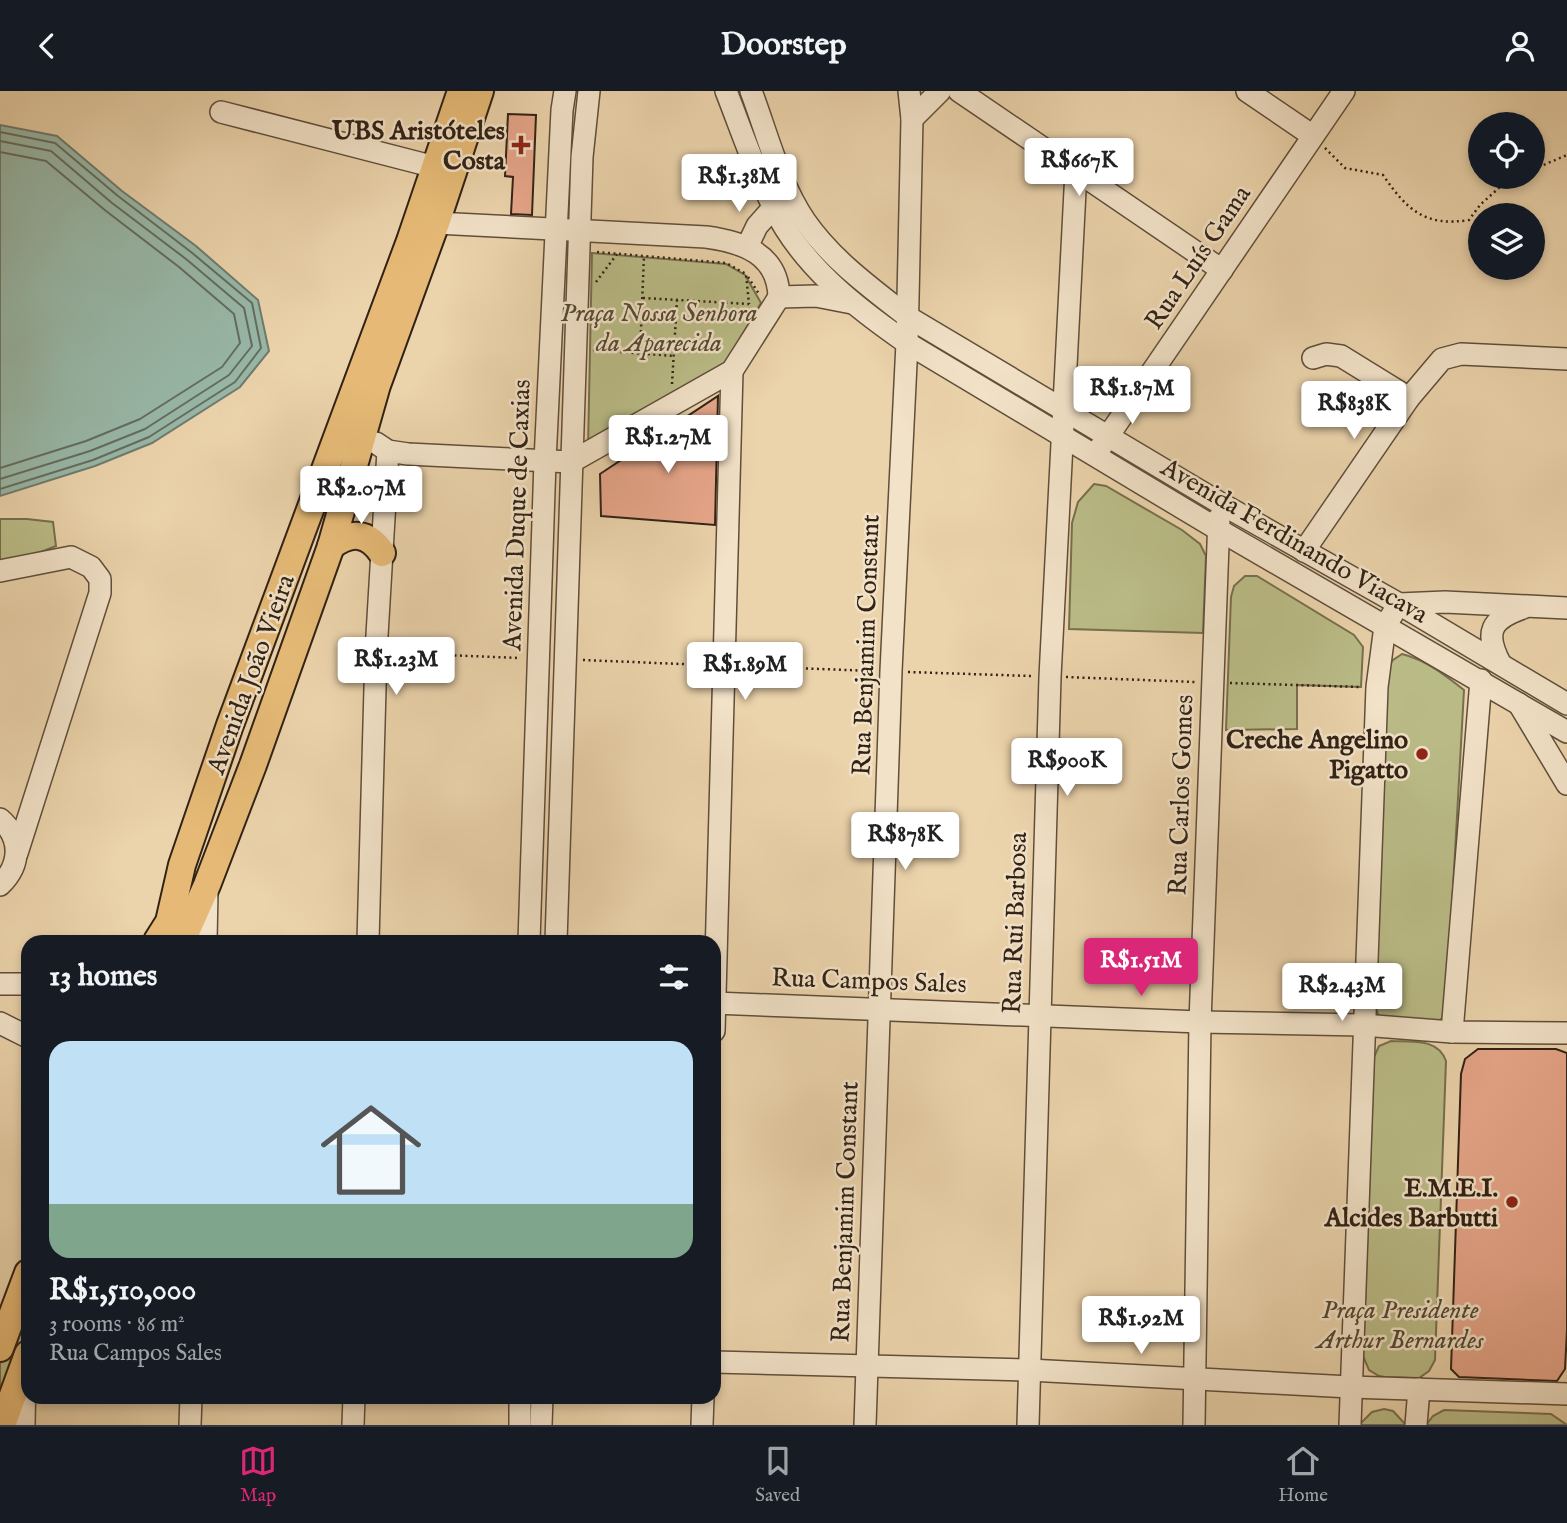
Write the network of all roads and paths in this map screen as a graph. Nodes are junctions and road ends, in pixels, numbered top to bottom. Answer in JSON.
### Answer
{"nodes":[{"id":1,"x":461,"y":91,"type":"edge"},
{"id":2,"x":480,"y":91,"type":"edge"},
{"id":3,"x":565,"y":91,"type":"edge"},
{"id":4,"x":589,"y":91,"type":"edge"},
{"id":5,"x":726,"y":91,"type":"edge"},
{"id":6,"x":751,"y":91,"type":"edge"},
{"id":7,"x":909,"y":91,"type":"edge"},
{"id":8,"x":940,"y":91,"type":"edge"},
{"id":9,"x":959,"y":91,"type":"edge"},
{"id":10,"x":1247,"y":91,"type":"edge"},
{"id":11,"x":1344,"y":91,"type":"edge"},
{"id":12,"x":222,"y":113,"type":"dead end"},
{"id":13,"x":912,"y":119,"type":"junction"},
{"id":14,"x":1313,"y":136,"type":"junction"},
{"id":15,"x":1567,"y":155,"type":"edge"},
{"id":16,"x":1545,"y":163,"type":"edge"},
{"id":17,"x":435,"y":167,"type":"junction"},
{"id":18,"x":1076,"y":171,"type":"junction"},
{"id":19,"x":1498,"y":189,"type":"edge"},
{"id":20,"x":773,"y":208,"type":"junction"},
{"id":21,"x":436,"y":223,"type":"junction"},
{"id":22,"x":556,"y":230,"type":"junction"},
{"id":23,"x":580,"y":231,"type":"junction"},
{"id":24,"x":747,"y":247,"type":"junction"},
{"id":25,"x":591,"y":251,"type":"dead end"},
{"id":26,"x":617,"y":254,"type":"junction"},
{"id":27,"x":644,"y":256,"type":"junction"},
{"id":28,"x":1222,"y":270,"type":"junction"},
{"id":29,"x":746,"y":274,"type":"junction"},
{"id":30,"x":590,"y":290,"type":"dead end"},
{"id":31,"x":642,"y":298,"type":"junction"},
{"id":32,"x":677,"y":300,"type":"junction"},
{"id":33,"x":771,"y":300,"type":"junction"},
{"id":34,"x":852,"y":303,"type":"junction"},
{"id":35,"x":749,"y":304,"type":"junction"},
{"id":36,"x":755,"y":316,"type":"dead end"},
{"id":37,"x":908,"y":317,"type":"junction"},
{"id":38,"x":907,"y":343,"type":"junction"},
{"id":39,"x":640,"y":354,"type":"junction"},
{"id":40,"x":674,"y":356,"type":"junction"},
{"id":41,"x":1313,"y":358,"type":"dead end"},
{"id":42,"x":588,"y":359,"type":"dead end"},
{"id":43,"x":1567,"y":359,"type":"edge"},
{"id":44,"x":732,"y":371,"type":"junction"},
{"id":45,"x":672,"y":390,"type":"dead end"},
{"id":46,"x":1409,"y":398,"type":"junction"},
{"id":47,"x":1063,"y":411,"type":"junction"},
{"id":48,"x":362,"y":433,"type":"junction"},
{"id":49,"x":1063,"y":435,"type":"junction"},
{"id":50,"x":1108,"y":436,"type":"junction"},
{"id":51,"x":388,"y":451,"type":"junction"},
{"id":52,"x":1095,"y":455,"type":"junction"},
{"id":53,"x":545,"y":460,"type":"junction"},
{"id":54,"x":571,"y":463,"type":"junction"},
{"id":55,"x":1220,"y":503,"type":"junction"},
{"id":56,"x":1219,"y":530,"type":"junction"},
{"id":57,"x":331,"y":546,"type":"junction"},
{"id":58,"x":1304,"y":551,"type":"junction"},
{"id":59,"x":382,"y":553,"type":"junction"},
{"id":60,"x":0,"y":571,"type":"edge"},
{"id":61,"x":1399,"y":604,"type":"junction"},
{"id":62,"x":1530,"y":605,"type":"junction"},
{"id":63,"x":1567,"y":608,"type":"edge"},
{"id":64,"x":1385,"y":626,"type":"junction"},
{"id":65,"x":1500,"y":663,"type":"junction"},
{"id":66,"x":1480,"y":680,"type":"junction"},
{"id":67,"x":1518,"y":702,"type":"junction"},
{"id":68,"x":1567,"y":704,"type":"edge"},
{"id":69,"x":1567,"y":732,"type":"edge"},
{"id":70,"x":1567,"y":784,"type":"edge"},
{"id":71,"x":37,"y":793,"type":"junction"},
{"id":72,"x":4,"y":822,"type":"edge"},
{"id":73,"x":17,"y":853,"type":"junction"},
{"id":74,"x":0,"y":885,"type":"edge"},
{"id":75,"x":207,"y":885,"type":"junction"},
{"id":76,"x":161,"y":935,"type":"edge"},
{"id":77,"x":186,"y":935,"type":"edge"},
{"id":78,"x":206,"y":935,"type":"edge"},
{"id":79,"x":368,"y":935,"type":"edge"},
{"id":80,"x":529,"y":935,"type":"edge"},
{"id":81,"x":556,"y":935,"type":"edge"},
{"id":82,"x":716,"y":935,"type":"edge"},
{"id":83,"x":0,"y":984,"type":"edge"},
{"id":84,"x":21,"y":984,"type":"edge"},
{"id":85,"x":721,"y":1003,"type":"edge"},
{"id":86,"x":879,"y":1009,"type":"junction"},
{"id":87,"x":1039,"y":1014,"type":"junction"},
{"id":88,"x":1200,"y":1022,"type":"junction"},
{"id":89,"x":0,"y":1023,"type":"edge"},
{"id":90,"x":1363,"y":1025,"type":"junction"},
{"id":91,"x":1452,"y":1032,"type":"junction"},
{"id":92,"x":1567,"y":1033,"type":"edge"},
{"id":93,"x":21,"y":1034,"type":"edge"},
{"id":94,"x":21,"y":1292,"type":"edge"},
{"id":95,"x":0,"y":1348,"type":"edge"},
{"id":96,"x":721,"y":1362,"type":"edge"},
{"id":97,"x":867,"y":1366,"type":"junction"},
{"id":98,"x":1029,"y":1370,"type":"junction"},
{"id":99,"x":21,"y":1374,"type":"edge"},
{"id":100,"x":1195,"y":1380,"type":"junction"},
{"id":101,"x":1350,"y":1387,"type":"junction"},
{"id":102,"x":1419,"y":1389,"type":"junction"},
{"id":103,"x":1567,"y":1394,"type":"edge"},
{"id":104,"x":25,"y":1404,"type":"edge"},
{"id":105,"x":191,"y":1404,"type":"edge"},
{"id":106,"x":354,"y":1404,"type":"edge"},
{"id":107,"x":520,"y":1404,"type":"edge"},
{"id":108,"x":542,"y":1404,"type":"edge"},
{"id":109,"x":703,"y":1404,"type":"edge"},
{"id":110,"x":2,"y":1425,"type":"edge"},
{"id":111,"x":24,"y":1425,"type":"edge"},
{"id":112,"x":190,"y":1425,"type":"edge"},
{"id":113,"x":353,"y":1425,"type":"edge"},
{"id":114,"x":520,"y":1425,"type":"edge"},
{"id":115,"x":541,"y":1425,"type":"edge"},
{"id":116,"x":702,"y":1425,"type":"edge"},
{"id":117,"x":865,"y":1425,"type":"edge"},
{"id":118,"x":1028,"y":1425,"type":"edge"},
{"id":119,"x":1194,"y":1425,"type":"edge"},
{"id":120,"x":1350,"y":1425,"type":"edge"},
{"id":121,"x":1416,"y":1425,"type":"edge"}],
"edges":[{"from":1,"to":17,"type":"main road","name":"Avenida João Vieira"},
{"from":2,"to":21,"type":"main road","name":"Avenida João Vieira"},
{"from":3,"to":22,"type":"street","name":"Avenida Duque de Caxias"},
{"from":4,"to":23,"type":"street","name":"Avenida Duque de Caxias"},
{"from":5,"to":20,"type":"street","name":"Avenida Ferdinando Viacava"},
{"from":6,"to":37,"type":"street","name":"Avenida Ferdinando Viacava"},
{"from":7,"to":13,"type":"street","name":"Rua Benjamim Constant"},
{"from":8,"to":13,"type":"street"},
{"from":9,"to":18,"type":"street"},
{"from":10,"to":14,"type":"street"},
{"from":11,"to":14,"type":"street","name":"Rua Luís Gama"},
{"from":12,"to":17,"type":"street"},
{"from":13,"to":37,"type":"street","name":"Rua Benjamim Constant"},
{"from":14,"to":19,"type":"path"},
{"from":14,"to":28,"type":"street","name":"Rua Luís Gama"},
{"from":15,"to":16,"type":"path"},
{"from":17,"to":76,"type":"main road","name":"Avenida João Vieira"},
{"from":18,"to":28,"type":"street"},
{"from":18,"to":47,"type":"street","name":"Rua Rui Barbosa"},
{"from":20,"to":24,"type":"street"},
{"from":20,"to":34,"type":"street","name":"Avenida Ferdinando Viacava"},
{"from":21,"to":22,"type":"street"},
{"from":21,"to":48,"type":"main road","name":"Avenida João Vieira"},
{"from":22,"to":23,"type":"street"},
{"from":22,"to":53,"type":"street","name":"Avenida Duque de Caxias"},
{"from":23,"to":24,"type":"street"},
{"from":23,"to":54,"type":"street","name":"Avenida Duque de Caxias"},
{"from":24,"to":33,"type":"street"},
{"from":25,"to":26,"type":"path"},
{"from":26,"to":27,"type":"path"},
{"from":26,"to":30,"type":"path"},
{"from":27,"to":29,"type":"path"},
{"from":27,"to":31,"type":"path"},
{"from":28,"to":50,"type":"street","name":"Rua Luís Gama"},
{"from":29,"to":33,"type":"path"},
{"from":29,"to":35,"type":"path"},
{"from":31,"to":32,"type":"path"},
{"from":31,"to":39,"type":"path"},
{"from":32,"to":35,"type":"path"},
{"from":32,"to":40,"type":"path"},
{"from":33,"to":34,"type":"street"},
{"from":33,"to":44,"type":"street"},
{"from":34,"to":38,"type":"street","name":"Avenida Ferdinando Viacava"},
{"from":35,"to":36,"type":"path"},
{"from":37,"to":38,"type":"street","name":"Rua Benjamim Constant"},
{"from":37,"to":47,"type":"street","name":"Avenida Ferdinando Viacava"},
{"from":38,"to":49,"type":"street","name":"Avenida Ferdinando Viacava"},
{"from":38,"to":86,"type":"street","name":"Rua Benjamim Constant"},
{"from":39,"to":40,"type":"path"},
{"from":39,"to":42,"type":"path"},
{"from":40,"to":45,"type":"path"},
{"from":41,"to":46,"type":"street"},
{"from":43,"to":46,"type":"street"},
{"from":44,"to":54,"type":"street"},
{"from":44,"to":82,"type":"street"},
{"from":46,"to":58,"type":"street"},
{"from":47,"to":49,"type":"street","name":"Rua Rui Barbosa"},
{"from":47,"to":50,"type":"street","name":"Avenida Ferdinando Viacava"},
{"from":48,"to":51,"type":"street"},
{"from":48,"to":57,"type":"main road","name":"Avenida João Vieira"},
{"from":49,"to":52,"type":"street","name":"Avenida Ferdinando Viacava"},
{"from":49,"to":87,"type":"street","name":"Rua Rui Barbosa"},
{"from":50,"to":52,"type":"street","name":"Rua Luís Gama"},
{"from":50,"to":55,"type":"street","name":"Avenida Ferdinando Viacava"},
{"from":51,"to":53,"type":"street"},
{"from":51,"to":59,"type":"street"},
{"from":52,"to":56,"type":"street","name":"Avenida Ferdinando Viacava"},
{"from":53,"to":54,"type":"street"},
{"from":53,"to":80,"type":"street","name":"Avenida Duque de Caxias"},
{"from":54,"to":81,"type":"street","name":"Avenida Duque de Caxias"},
{"from":55,"to":56,"type":"street","name":"Rua Carlos Gomes"},
{"from":55,"to":58,"type":"street","name":"Avenida Ferdinando Viacava"},
{"from":56,"to":64,"type":"street","name":"Avenida Ferdinando Viacava"},
{"from":56,"to":88,"type":"street","name":"Rua Carlos Gomes"},
{"from":57,"to":59,"type":"main road"},
{"from":57,"to":75,"type":"main road","name":"Avenida João Vieira"},
{"from":58,"to":61,"type":"street","name":"Avenida Ferdinando Viacava"},
{"from":59,"to":79,"type":"street"},
{"from":60,"to":71,"type":"street"},
{"from":61,"to":62,"type":"street"},
{"from":61,"to":64,"type":"street"},
{"from":61,"to":65,"type":"street","name":"Avenida Ferdinando Viacava"},
{"from":62,"to":63,"type":"street"},
{"from":62,"to":65,"type":"street"},
{"from":64,"to":66,"type":"street","name":"Avenida Ferdinando Viacava"},
{"from":64,"to":90,"type":"street"},
{"from":65,"to":68,"type":"street","name":"Avenida Ferdinando Viacava"},
{"from":66,"to":67,"type":"street","name":"Avenida Ferdinando Viacava"},
{"from":66,"to":91,"type":"street"},
{"from":67,"to":69,"type":"street","name":"Avenida Ferdinando Viacava"},
{"from":67,"to":70,"type":"street"},
{"from":71,"to":72,"type":"street"},
{"from":71,"to":73,"type":"street"},
{"from":72,"to":73,"type":"street"},
{"from":73,"to":74,"type":"street"},
{"from":75,"to":77,"type":"main road","name":"Avenida João Vieira"},
{"from":75,"to":78,"type":"street"},
{"from":83,"to":84,"type":"street"},
{"from":85,"to":86,"type":"street","name":"Rua Campos Sales"},
{"from":86,"to":87,"type":"street","name":"Rua Campos Sales"},
{"from":86,"to":97,"type":"street","name":"Rua Benjamim Constant"},
{"from":87,"to":88,"type":"street","name":"Rua Campos Sales"},
{"from":87,"to":98,"type":"street","name":"Rua Rui Barbosa"},
{"from":88,"to":90,"type":"street","name":"Rua Campos Sales"},
{"from":88,"to":100,"type":"street","name":"Rua Carlos Gomes"},
{"from":89,"to":93,"type":"street"},
{"from":90,"to":91,"type":"street","name":"Rua Campos Sales"},
{"from":90,"to":101,"type":"street"},
{"from":91,"to":92,"type":"street","name":"Rua Campos Sales"},
{"from":94,"to":95,"type":"main road"},
{"from":96,"to":97,"type":"street"},
{"from":97,"to":98,"type":"street"},
{"from":97,"to":117,"type":"street","name":"Rua Benjamim Constant"},
{"from":98,"to":100,"type":"street"},
{"from":98,"to":118,"type":"street","name":"Rua Rui Barbosa"},
{"from":99,"to":110,"type":"main road"},
{"from":100,"to":101,"type":"street"},
{"from":100,"to":119,"type":"street","name":"Rua Carlos Gomes"},
{"from":101,"to":102,"type":"street"},
{"from":101,"to":120,"type":"street"},
{"from":102,"to":103,"type":"street"},
{"from":102,"to":121,"type":"street"},
{"from":104,"to":111,"type":"street"},
{"from":105,"to":112,"type":"street"},
{"from":106,"to":113,"type":"street"},
{"from":107,"to":114,"type":"street"},
{"from":108,"to":115,"type":"street"},
{"from":109,"to":116,"type":"street"}]}
